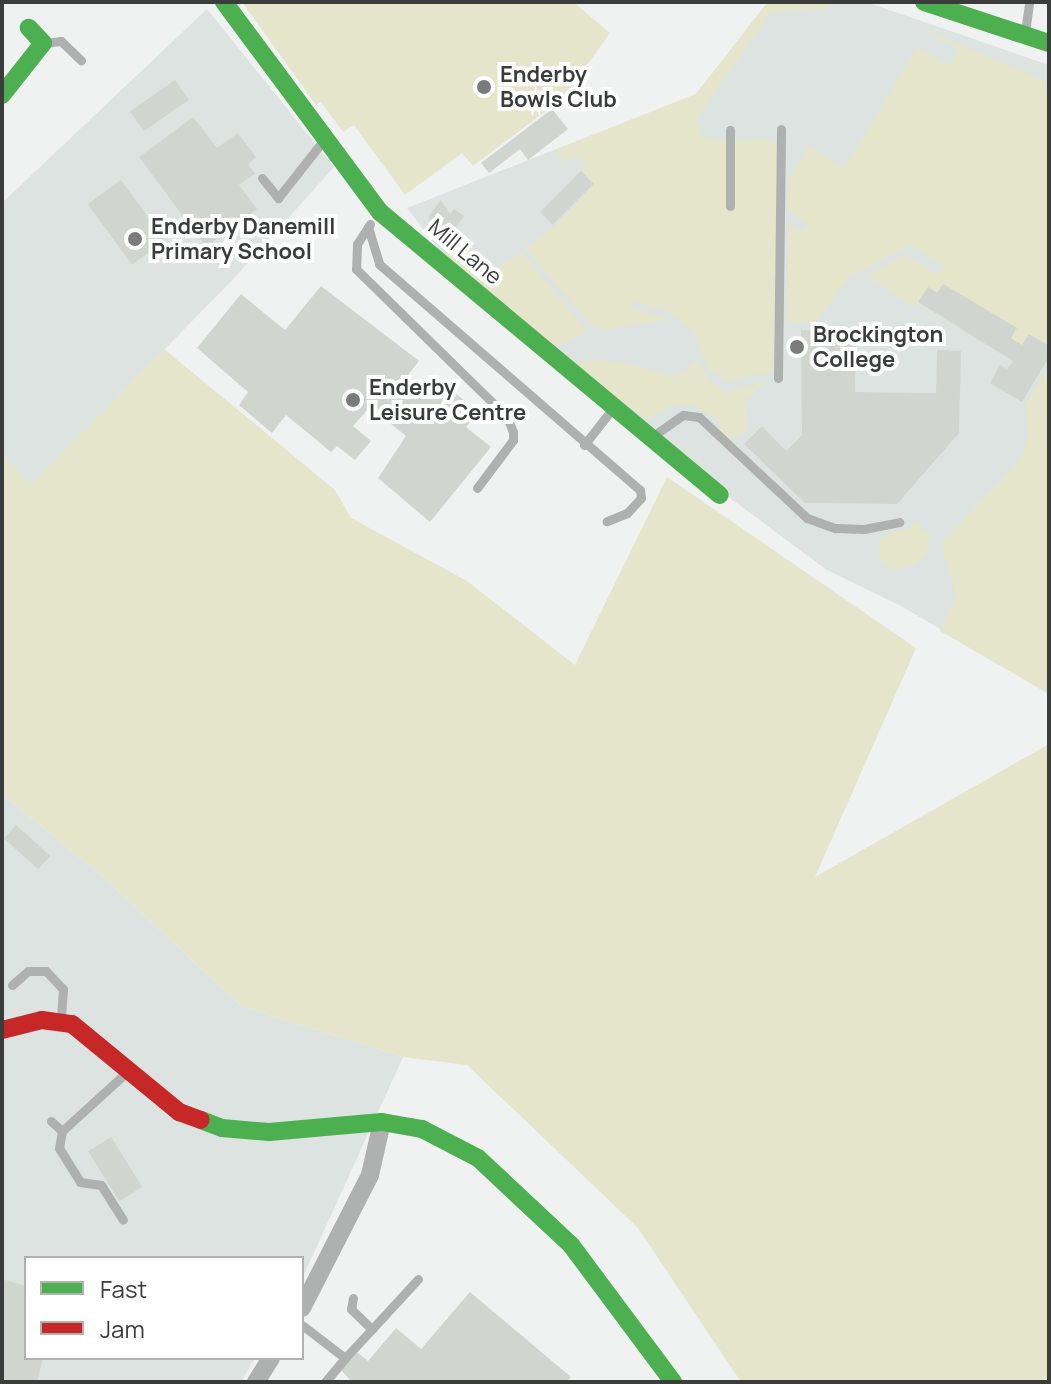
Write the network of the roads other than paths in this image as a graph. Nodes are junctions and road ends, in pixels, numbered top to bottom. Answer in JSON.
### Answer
{"nodes":[{"id":1,"x":224,"y":2,"type":"edge"},
{"id":2,"x":924,"y":2,"type":"edge"},
{"id":3,"x":1029,"y":2,"type":"edge"},
{"id":4,"x":29,"y":28,"type":"dead end"},
{"id":5,"x":1025,"y":35,"type":"junction"},
{"id":6,"x":43,"y":43,"type":"junction"},
{"id":7,"x":1049,"y":43,"type":"edge"},
{"id":8,"x":81,"y":60,"type":"dead end"},
{"id":9,"x":2,"y":95,"type":"edge"},
{"id":10,"x":781,"y":129,"type":"dead end"},
{"id":11,"x":730,"y":130,"type":"dead end"},
{"id":12,"x":326,"y":138,"type":"junction"},
{"id":13,"x":262,"y":178,"type":"dead end"},
{"id":14,"x":730,"y":206,"type":"dead end"},
{"id":15,"x":374,"y":220,"type":"junction"},
{"id":16,"x":778,"y":378,"type":"dead end"},
{"id":17,"x":613,"y":408,"type":"junction"},
{"id":18,"x":652,"y":439,"type":"junction"},
{"id":19,"x":584,"y":445,"type":"junction"},
{"id":20,"x":477,"y":488,"type":"dead end"},
{"id":21,"x":720,"y":495,"type":"dead end"},
{"id":22,"x":607,"y":521,"type":"dead end"},
{"id":23,"x":899,"y":522,"type":"dead end"},
{"id":24,"x":12,"y":985,"type":"dead end"},
{"id":25,"x":61,"y":1021,"type":"junction"},
{"id":26,"x":2,"y":1030,"type":"edge"},
{"id":27,"x":128,"y":1070,"type":"junction"},
{"id":28,"x":51,"y":1121,"type":"dead end"},
{"id":29,"x":382,"y":1122,"type":"junction"},
{"id":30,"x":62,"y":1131,"type":"junction"},
{"id":31,"x":123,"y":1220,"type":"dead end"},
{"id":32,"x":418,"y":1279,"type":"dead end"},
{"id":33,"x":353,"y":1298,"type":"dead end"},
{"id":34,"x":304,"y":1304,"type":"edge"},
{"id":35,"x":304,"y":1327,"type":"edge"},
{"id":36,"x":372,"y":1329,"type":"junction"},
{"id":37,"x":345,"y":1358,"type":"junction"},
{"id":38,"x":270,"y":1360,"type":"edge"},
{"id":39,"x":256,"y":1382,"type":"edge"},
{"id":40,"x":325,"y":1382,"type":"edge"},
{"id":41,"x":673,"y":1382,"type":"edge"}],
"edges":[{"from":1,"to":12,"type":"street","name":"Mill Lane"},
{"from":2,"to":5,"type":"street"},
{"from":3,"to":5,"type":"lane"},
{"from":4,"to":6,"type":"street"},
{"from":5,"to":7,"type":"street"},
{"from":6,"to":8,"type":"lane"},
{"from":6,"to":9,"type":"street"},
{"from":10,"to":16,"type":"lane"},
{"from":11,"to":14,"type":"lane"},
{"from":12,"to":13,"type":"lane"},
{"from":12,"to":15,"type":"street","name":"Mill Lane"},
{"from":15,"to":17,"type":"street","name":"Mill Lane"},
{"from":15,"to":19,"type":"lane"},
{"from":15,"to":20,"type":"lane"},
{"from":17,"to":18,"type":"street","name":"Mill Lane"},
{"from":17,"to":19,"type":"lane"},
{"from":18,"to":21,"type":"street","name":"Mill Lane"},
{"from":18,"to":23,"type":"lane"},
{"from":19,"to":22,"type":"lane"},
{"from":24,"to":25,"type":"lane"},
{"from":25,"to":26,"type":"street"},
{"from":25,"to":27,"type":"street"},
{"from":27,"to":29,"type":"street"},
{"from":27,"to":30,"type":"lane"},
{"from":28,"to":30,"type":"lane"},
{"from":29,"to":34,"type":"street"},
{"from":29,"to":41,"type":"street"},
{"from":30,"to":31,"type":"lane"},
{"from":32,"to":36,"type":"lane"},
{"from":33,"to":36,"type":"lane"},
{"from":35,"to":37,"type":"lane"},
{"from":36,"to":37,"type":"lane"},
{"from":37,"to":40,"type":"lane"},
{"from":38,"to":39,"type":"street"}]}
